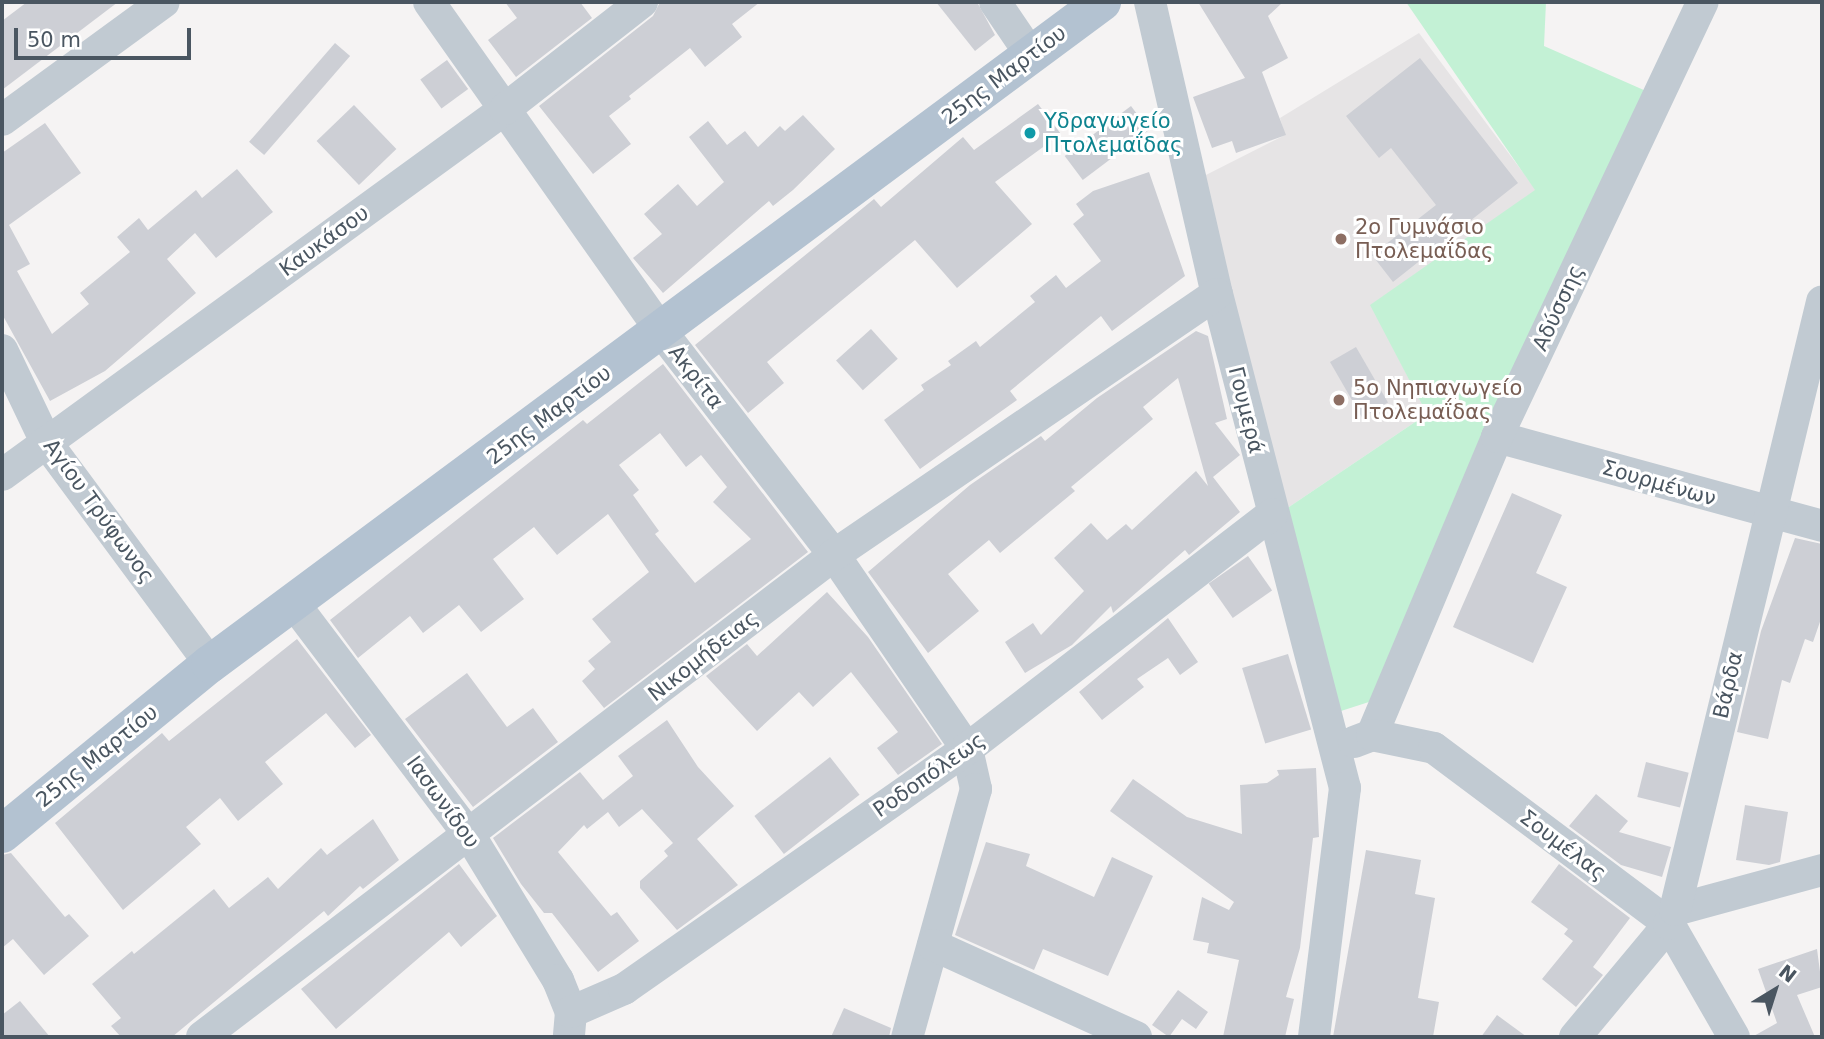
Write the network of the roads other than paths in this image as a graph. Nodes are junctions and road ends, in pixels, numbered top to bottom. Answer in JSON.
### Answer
{"nodes":[{"id":1,"x":164,"y":2,"type":"edge"},
{"id":2,"x":429,"y":2,"type":"edge"},
{"id":3,"x":642,"y":2,"type":"edge"},
{"id":4,"x":995,"y":2,"type":"edge"},
{"id":5,"x":1102,"y":2,"type":"edge"},
{"id":6,"x":1150,"y":2,"type":"edge"},
{"id":7,"x":1703,"y":2,"type":"edge"},
{"id":8,"x":1031,"y":55,"type":"junction"},
{"id":9,"x":506,"y":109,"type":"junction"},
{"id":10,"x":2,"y":120,"type":"edge"},
{"id":11,"x":1217,"y":294,"type":"junction"},
{"id":12,"x":1822,"y":302,"type":"edge"},
{"id":13,"x":661,"y":331,"type":"junction"},
{"id":14,"x":2,"y":350,"type":"edge"},
{"id":15,"x":1497,"y":437,"type":"junction"},
{"id":16,"x":47,"y":442,"type":"junction"},
{"id":17,"x":2,"y":475,"type":"edge"},
{"id":18,"x":1769,"y":513,"type":"junction"},
{"id":19,"x":1272,"y":514,"type":"junction"},
{"id":20,"x":1822,"y":526,"type":"edge"},
{"id":21,"x":834,"y":555,"type":"junction"},
{"id":22,"x":295,"y":605,"type":"junction"},
{"id":23,"x":210,"y":664,"type":"junction"},
{"id":24,"x":1372,"y":735,"type":"junction"},
{"id":25,"x":967,"y":749,"type":"junction"},
{"id":26,"x":1336,"y":750,"type":"junction"},
{"id":27,"x":2,"y":834,"type":"edge"},
{"id":28,"x":470,"y":836,"type":"junction"},
{"id":29,"x":1822,"y":870,"type":"edge"},
{"id":30,"x":1672,"y":917,"type":"junction"},
{"id":31,"x":933,"y":945,"type":"junction"},
{"id":32,"x":570,"y":1025,"type":"edge"},
{"id":33,"x":202,"y":1037,"type":"edge"},
{"id":34,"x":907,"y":1037,"type":"edge"},
{"id":35,"x":1136,"y":1037,"type":"edge"},
{"id":36,"x":1314,"y":1037,"type":"edge"},
{"id":37,"x":1575,"y":1037,"type":"edge"},
{"id":38,"x":1734,"y":1037,"type":"edge"}],
"edges":[{"from":1,"to":10,"type":"street"},
{"from":2,"to":9,"type":"street","name":"Ακρίτα"},
{"from":3,"to":9,"type":"street","name":"Καυκάσου"},
{"from":4,"to":8,"type":"street"},
{"from":5,"to":8,"type":"main road","name":"25ης Μαρτίου"},
{"from":6,"to":11,"type":"street","name":"Γουμερά"},
{"from":7,"to":15,"type":"street","name":"Αδύσσης"},
{"from":8,"to":13,"type":"main road","name":"25ης Μαρτίου"},
{"from":9,"to":13,"type":"street","name":"Ακρίτα"},
{"from":9,"to":16,"type":"street","name":"Καυκάσου"},
{"from":11,"to":19,"type":"street","name":"Γουμερά"},
{"from":11,"to":21,"type":"street","name":"Νικομήδειας"},
{"from":12,"to":18,"type":"street","name":"Βάρδα"},
{"from":13,"to":21,"type":"street","name":"Ακρίτα"},
{"from":13,"to":22,"type":"main road","name":"25ης Μαρτίου"},
{"from":14,"to":16,"type":"street","name":"Αγίου Τρύφωνος"},
{"from":15,"to":18,"type":"street","name":"Σουρμένων"},
{"from":15,"to":24,"type":"street","name":"Αδύσσης"},
{"from":16,"to":17,"type":"street","name":"Καυκάσου"},
{"from":16,"to":23,"type":"street","name":"Αγίου Τρύφωνος"},
{"from":18,"to":20,"type":"street","name":"Σουρμένων"},
{"from":18,"to":30,"type":"street","name":"Βάρδα"},
{"from":19,"to":25,"type":"street","name":"Ροδοπόλεως"},
{"from":19,"to":26,"type":"street","name":"Γουμερά"},
{"from":21,"to":25,"type":"street","name":"Ακρίτα"},
{"from":21,"to":28,"type":"street","name":"Νικομήδειας"},
{"from":22,"to":23,"type":"main road","name":"25ης Μαρτίου"},
{"from":22,"to":28,"type":"street","name":"Ιασωνίδου"},
{"from":23,"to":27,"type":"main road","name":"25ης Μαρτίου"},
{"from":24,"to":26,"type":"street"},
{"from":24,"to":30,"type":"street","name":"Σουμέλας"},
{"from":25,"to":31,"type":"street"},
{"from":25,"to":32,"type":"street","name":"Ροδοπόλεως"},
{"from":26,"to":36,"type":"street","name":"Γουμερά"},
{"from":28,"to":32,"type":"street","name":"Ιασωνίδου"},
{"from":28,"to":33,"type":"street","name":"Νικομήδειας"},
{"from":29,"to":30,"type":"street"},
{"from":30,"to":37,"type":"street","name":"Βάρδα"},
{"from":30,"to":38,"type":"street","name":"Σουμέλας"},
{"from":31,"to":34,"type":"street"},
{"from":31,"to":35,"type":"street"}]}
